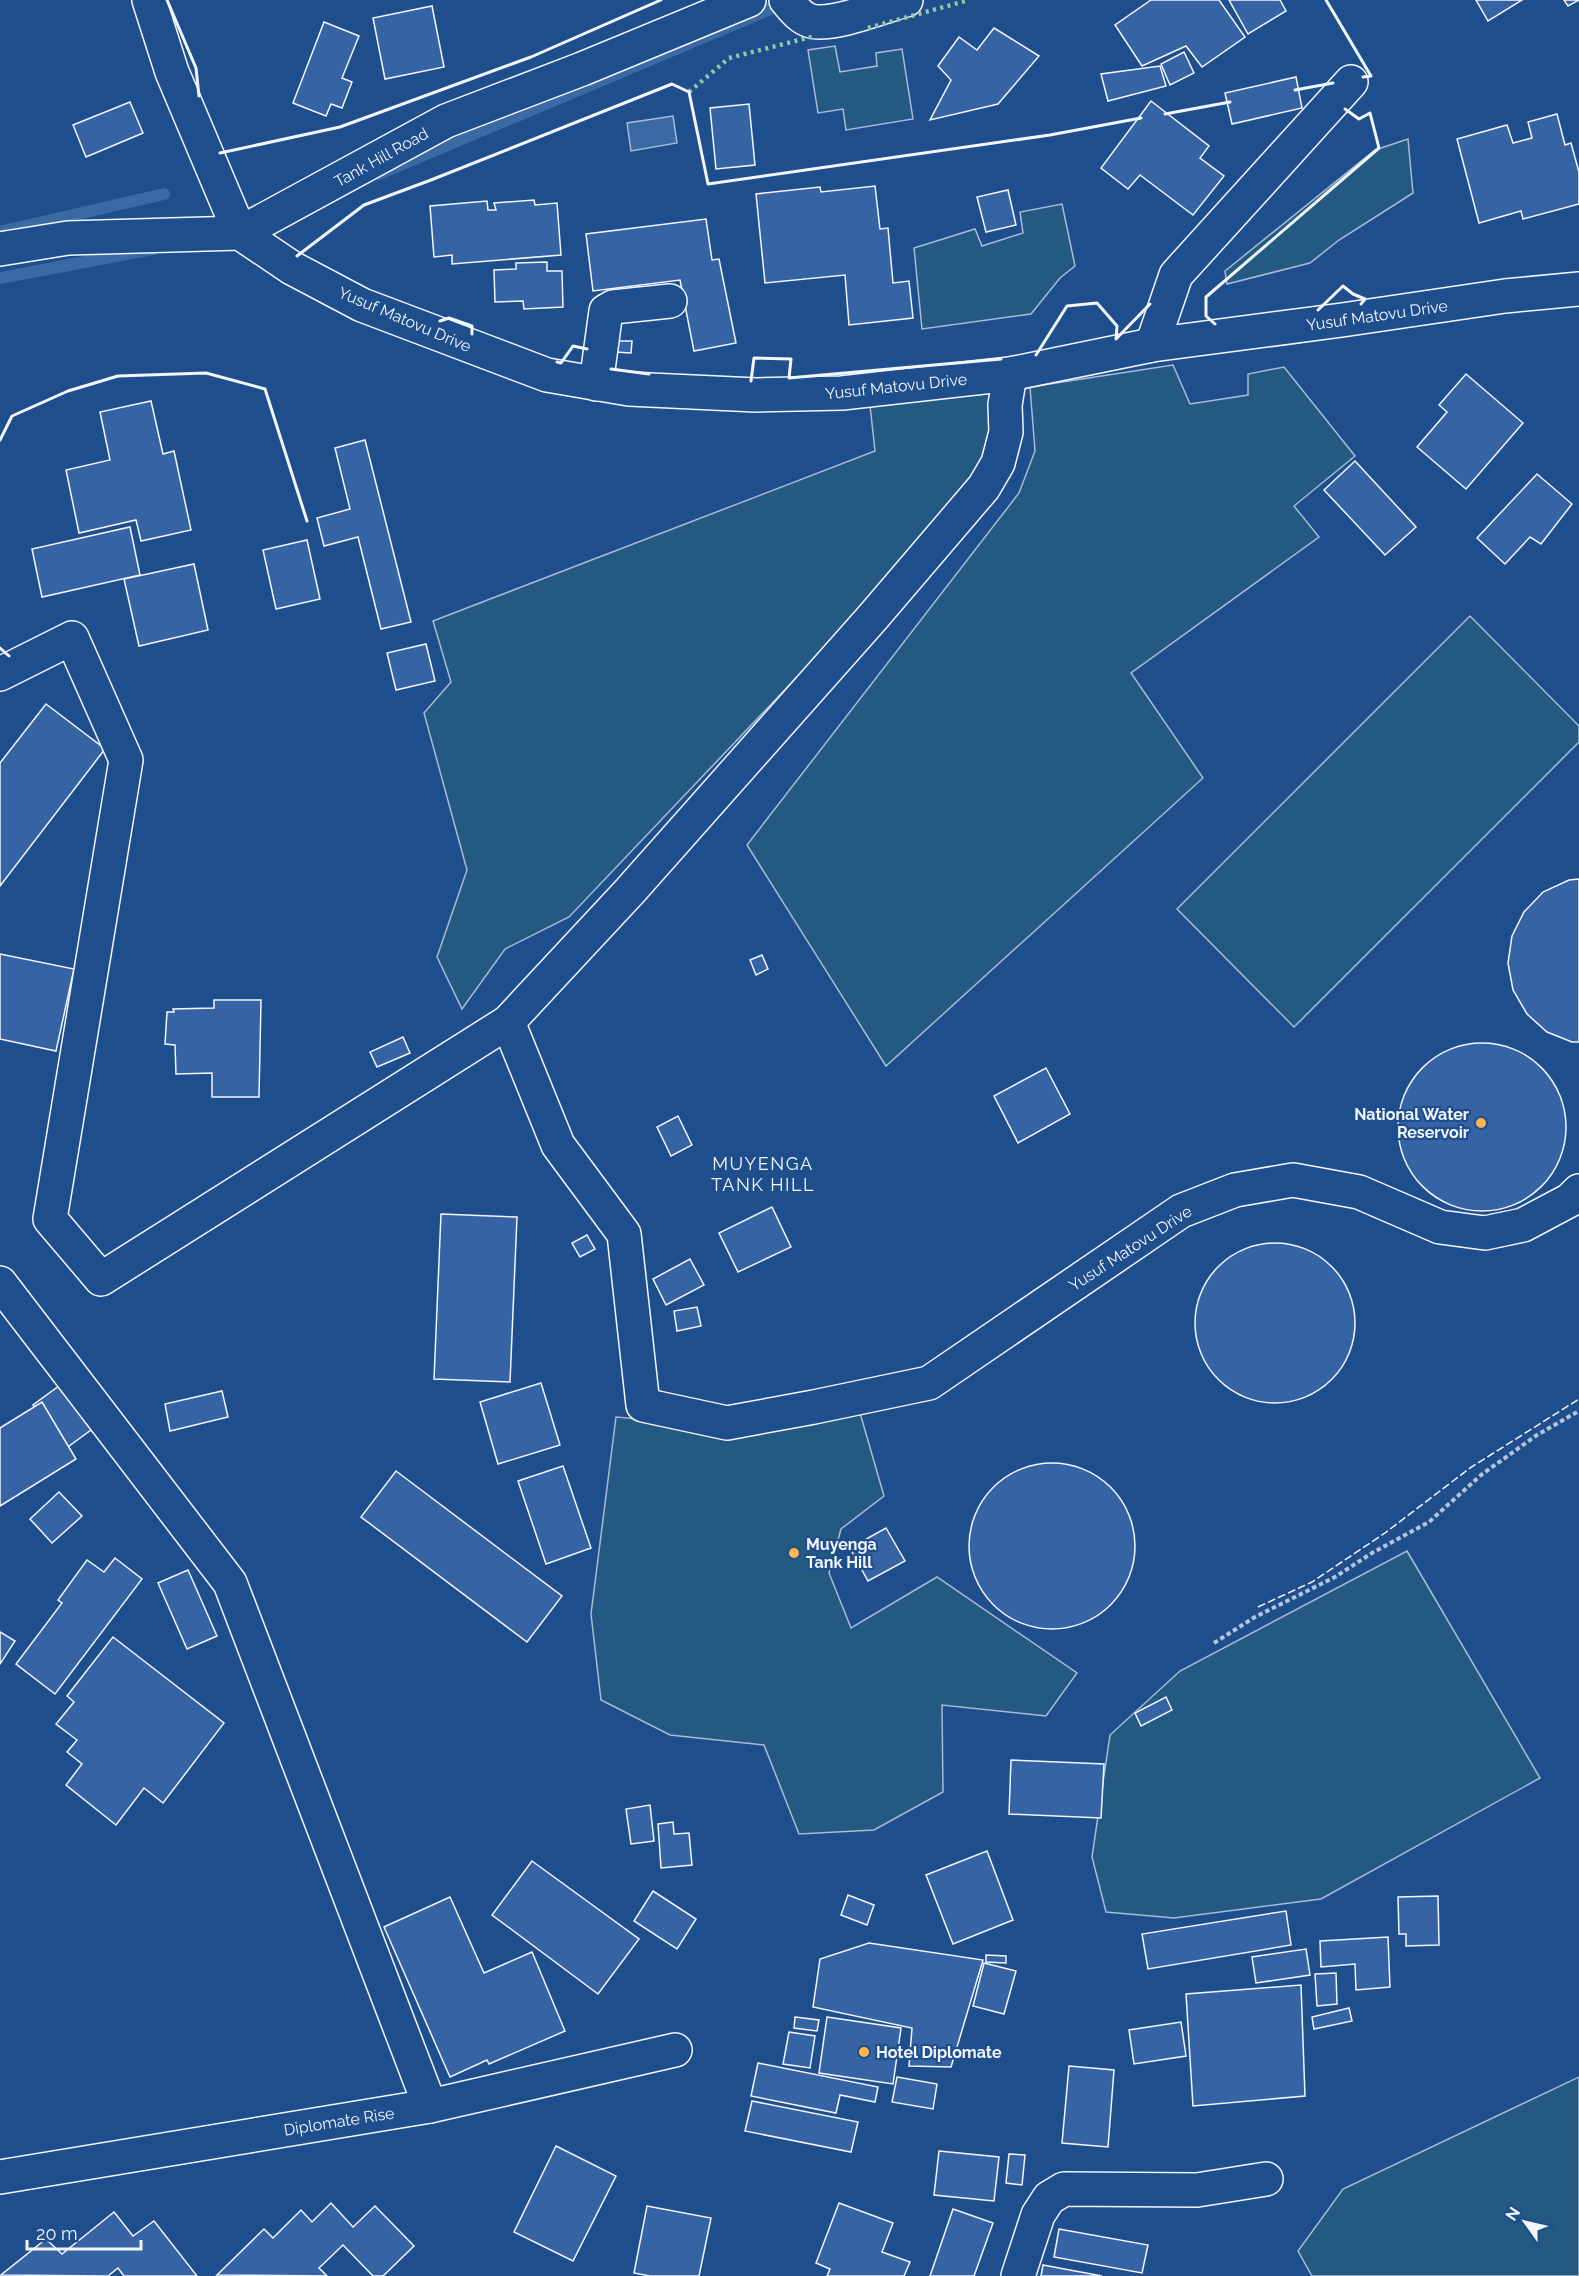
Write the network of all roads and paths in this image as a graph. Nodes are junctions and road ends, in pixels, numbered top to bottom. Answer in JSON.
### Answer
{"nodes":[{"id":1,"x":149,"y":0,"type":"edge"},
{"id":2,"x":786,"y":0,"type":"edge"},
{"id":3,"x":906,"y":0,"type":"edge"},
{"id":4,"x":730,"y":4,"type":"edge"},
{"id":5,"x":1351,"y":82,"type":"dead end"},
{"id":6,"x":240,"y":234,"type":"junction"},
{"id":7,"x":0,"y":249,"type":"edge"},
{"id":8,"x":1579,"y":289,"type":"edge"},
{"id":9,"x":670,"y":301,"type":"dead end"},
{"id":10,"x":1152,"y":345,"type":"junction"},
{"id":11,"x":1010,"y":374,"type":"junction"},
{"id":12,"x":596,"y":384,"type":"junction"},
{"id":13,"x":0,"y":674,"type":"edge"},
{"id":14,"x":508,"y":1022,"type":"junction"},
{"id":15,"x":1579,"y":1191,"type":"edge"},
{"id":16,"x":0,"y":1283,"type":"edge"},
{"id":17,"x":1579,"y":1411,"type":"edge"},
{"id":18,"x":1214,"y":1643,"type":"dead end"},
{"id":19,"x":675,"y":2050,"type":"dead end"},
{"id":20,"x":430,"y":2106,"type":"junction"},
{"id":21,"x":0,"y":2177,"type":"edge"},
{"id":22,"x":1266,"y":2179,"type":"dead end"},
{"id":23,"x":1018,"y":2276,"type":"edge"}],
"edges":[{"from":1,"to":6,"type":"street"},
{"from":2,"to":3,"type":"street"},
{"from":4,"to":6,"type":"street","name":"Tank Hill Road"},
{"from":5,"to":10,"type":"street"},
{"from":6,"to":7,"type":"street","name":"Tank Hill Road"},
{"from":6,"to":12,"type":"street","name":"Yusuf Matovu Drive"},
{"from":8,"to":10,"type":"street","name":"Yusuf Matovu Drive"},
{"from":9,"to":12,"type":"street"},
{"from":10,"to":11,"type":"street","name":"Yusuf Matovu Drive"},
{"from":11,"to":12,"type":"street","name":"Yusuf Matovu Drive"},
{"from":11,"to":14,"type":"street"},
{"from":13,"to":14,"type":"street"},
{"from":14,"to":15,"type":"street","name":"Yusuf Matovu Drive"},
{"from":16,"to":20,"type":"street"},
{"from":17,"to":18,"type":"path"},
{"from":19,"to":20,"type":"street","name":"Diplomate Rise"},
{"from":20,"to":21,"type":"street","name":"Diplomate Rise"},
{"from":22,"to":23,"type":"street"}]}
